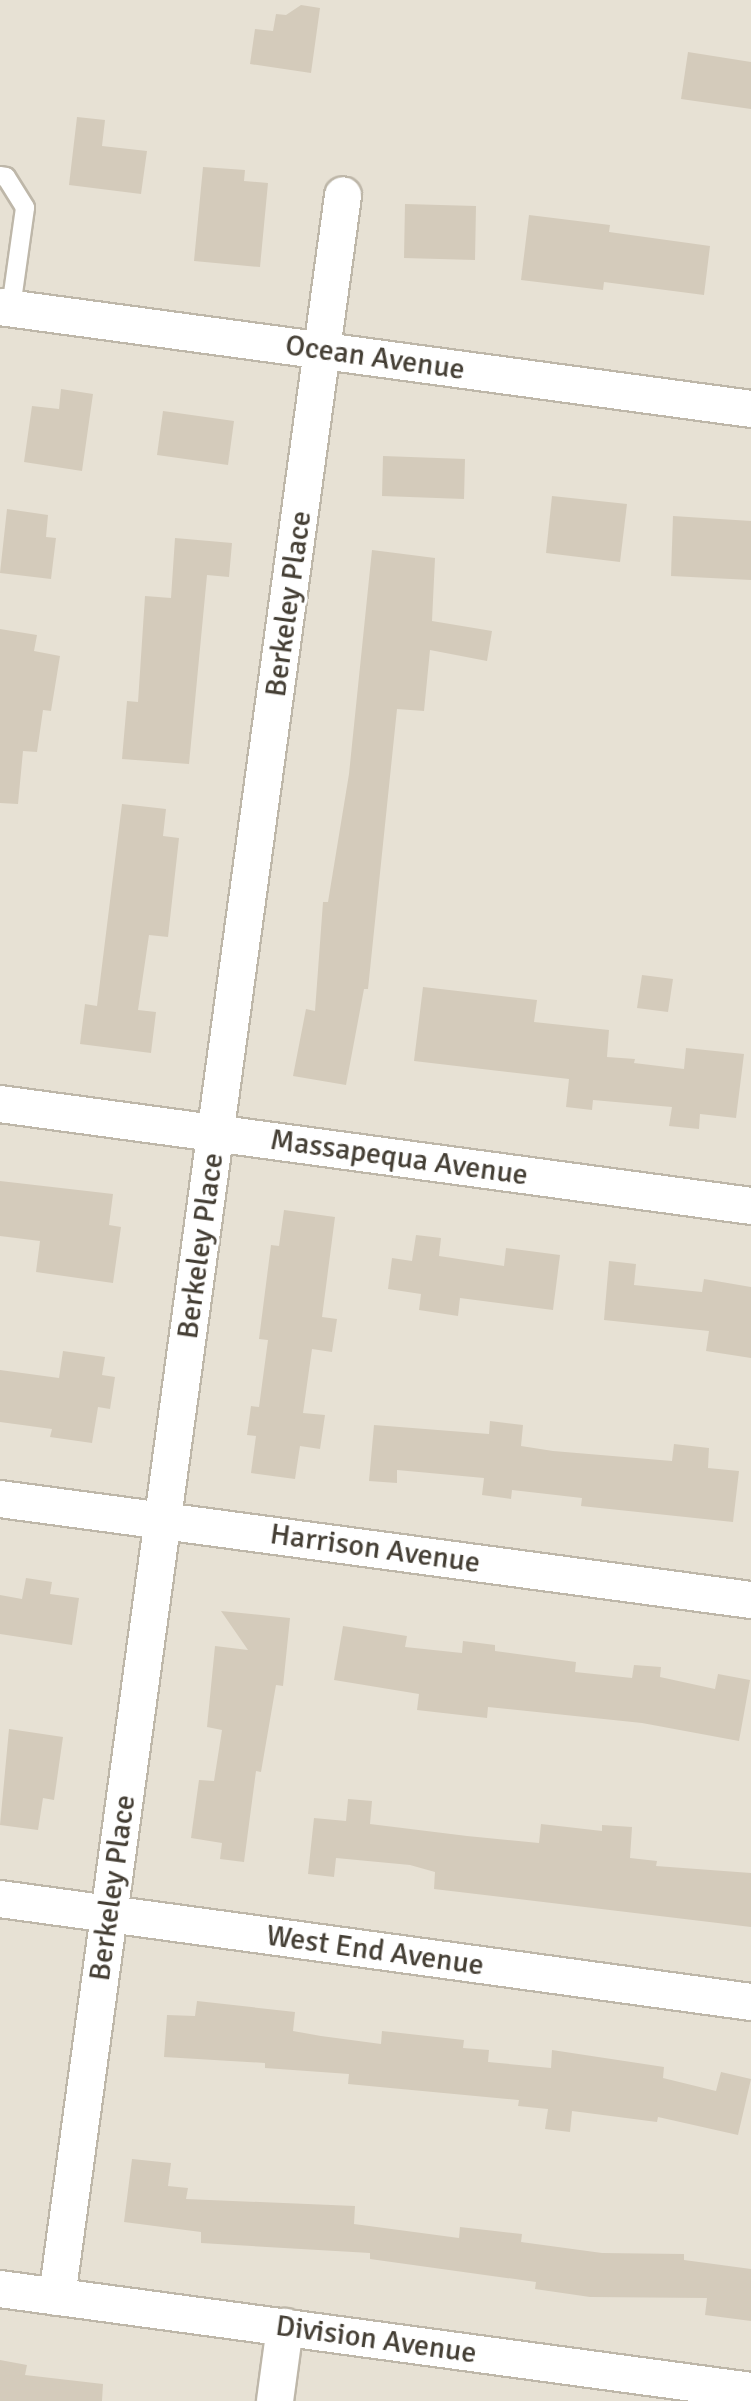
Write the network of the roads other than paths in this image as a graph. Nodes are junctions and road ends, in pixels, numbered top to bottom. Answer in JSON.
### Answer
{"nodes":[{"id":1,"x":0,"y":176,"type":"edge"},
{"id":2,"x":343,"y":195,"type":"dead end"},
{"id":3,"x":6,"y":308,"type":"edge"},
{"id":4,"x":323,"y":351,"type":"junction"},
{"id":5,"x":751,"y":409,"type":"edge"},
{"id":6,"x":0,"y":1104,"type":"edge"},
{"id":7,"x":217,"y":1133,"type":"junction"},
{"id":8,"x":751,"y":1206,"type":"edge"},
{"id":9,"x":0,"y":1499,"type":"edge"},
{"id":10,"x":163,"y":1521,"type":"junction"},
{"id":11,"x":751,"y":1600,"type":"edge"},
{"id":12,"x":0,"y":1899,"type":"edge"},
{"id":13,"x":109,"y":1914,"type":"junction"},
{"id":14,"x":751,"y":2002,"type":"edge"},
{"id":15,"x":0,"y":2289,"type":"edge"},
{"id":16,"x":57,"y":2297,"type":"junction"},
{"id":17,"x":285,"y":2327,"type":"junction"},
{"id":18,"x":653,"y":2389,"type":"edge"},
{"id":19,"x":751,"y":2391,"type":"edge"},
{"id":20,"x":275,"y":2401,"type":"edge"}],
"edges":[{"from":1,"to":3,"type":"lane"},
{"from":2,"to":4,"type":"street","name":"Berkeley Place"},
{"from":3,"to":4,"type":"street","name":"Ocean Avenue"},
{"from":4,"to":5,"type":"street","name":"Ocean Avenue"},
{"from":4,"to":7,"type":"street","name":"Berkeley Place"},
{"from":6,"to":7,"type":"street","name":"Massapequa Avenue"},
{"from":7,"to":8,"type":"street","name":"Massapequa Avenue"},
{"from":7,"to":10,"type":"street","name":"Berkeley Place"},
{"from":9,"to":10,"type":"street","name":"Harrison Avenue"},
{"from":10,"to":11,"type":"street","name":"Harrison Avenue"},
{"from":10,"to":13,"type":"street","name":"Berkeley Place"},
{"from":12,"to":13,"type":"street","name":"West End Avenue"},
{"from":13,"to":14,"type":"street","name":"West End Avenue"},
{"from":13,"to":16,"type":"street","name":"Berkeley Place"},
{"from":15,"to":16,"type":"street","name":"Division Avenue"},
{"from":16,"to":17,"type":"street","name":"Division Avenue"},
{"from":17,"to":18,"type":"street","name":"Division Avenue"},
{"from":17,"to":20,"type":"street"},
{"from":18,"to":19,"type":"street","name":"Division Avenue"}]}
